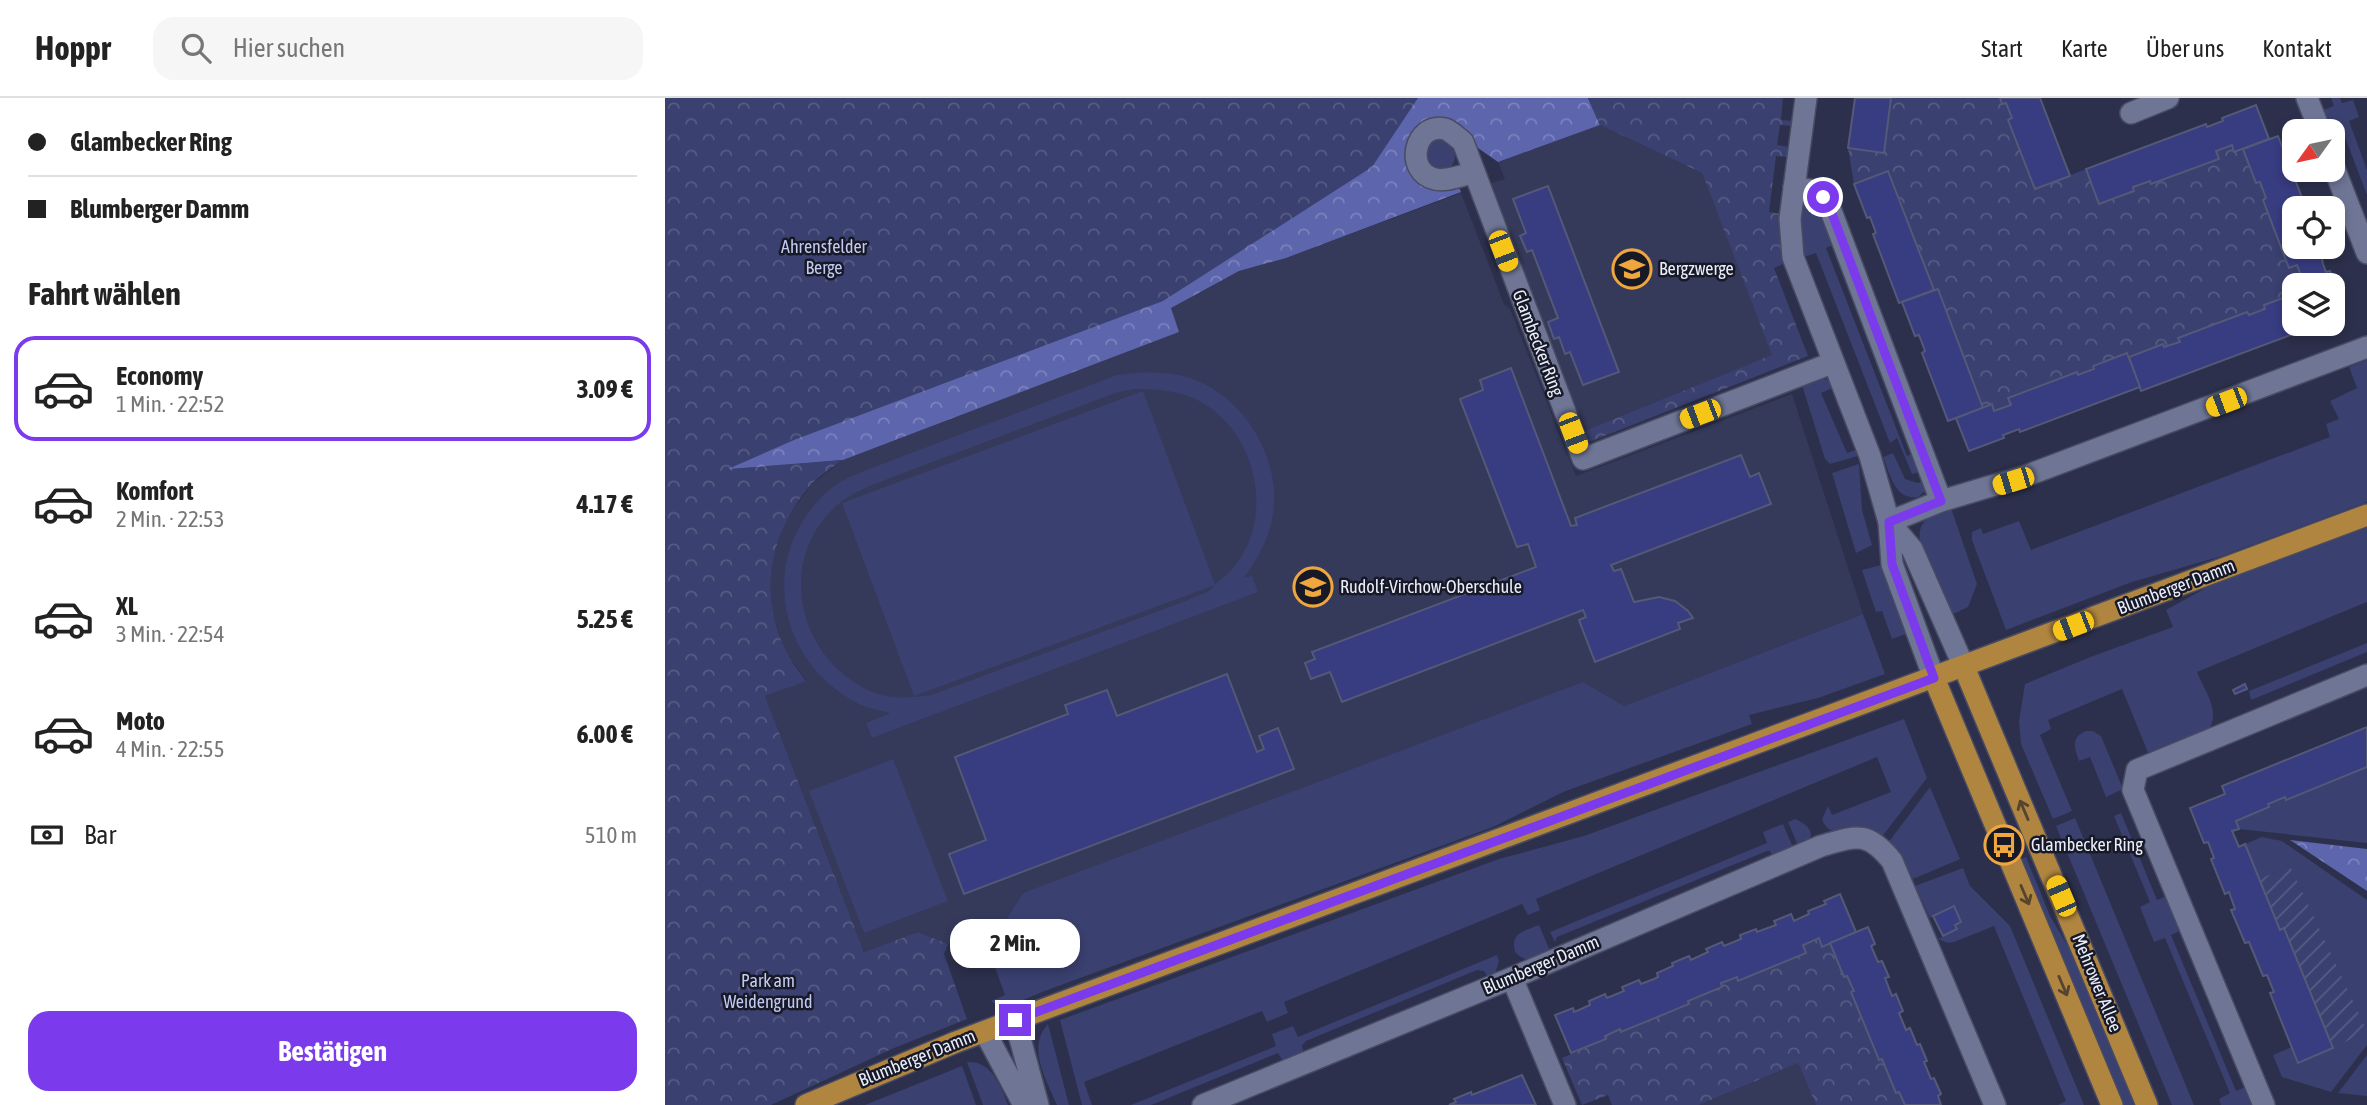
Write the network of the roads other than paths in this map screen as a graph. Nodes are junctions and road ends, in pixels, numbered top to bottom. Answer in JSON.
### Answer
{"nodes":[{"id":1,"x":1806,"y":98,"type":"edge"},
{"id":2,"x":2168,"y":98,"type":"edge"},
{"id":3,"x":2307,"y":98,"type":"edge"},
{"id":4,"x":2131,"y":113,"type":"dead end"},
{"id":5,"x":2315,"y":119,"type":"edge"},
{"id":6,"x":1473,"y":173,"type":"dead end"},
{"id":7,"x":2340,"y":182,"type":"edge"},
{"id":8,"x":1794,"y":187,"type":"junction"},
{"id":9,"x":2367,"y":253,"type":"edge"},
{"id":10,"x":2367,"y":347,"type":"edge"},
{"id":11,"x":1832,"y":363,"type":"junction"},
{"id":12,"x":1941,"y":501,"type":"junction"},
{"id":13,"x":2367,"y":515,"type":"edge"},
{"id":14,"x":1889,"y":522,"type":"junction"},
{"id":15,"x":1964,"y":667,"type":"junction"},
{"id":16,"x":2367,"y":675,"type":"edge"},
{"id":17,"x":1934,"y":678,"type":"junction"},
{"id":18,"x":1512,"y":978,"type":"junction"},
{"id":19,"x":1015,"y":1020,"type":"junction"},
{"id":20,"x":985,"y":1032,"type":"junction"},
{"id":21,"x":806,"y":1105,"type":"edge"},
{"id":22,"x":1024,"y":1105,"type":"edge"},
{"id":23,"x":1038,"y":1105,"type":"edge"},
{"id":24,"x":1202,"y":1105,"type":"edge"},
{"id":25,"x":1565,"y":1105,"type":"edge"},
{"id":26,"x":1995,"y":1105,"type":"edge"},
{"id":27,"x":2112,"y":1105,"type":"edge"},
{"id":28,"x":2147,"y":1105,"type":"edge"},
{"id":29,"x":2264,"y":1105,"type":"edge"}],
"edges":[{"from":1,"to":8,"type":"street"},
{"from":2,"to":4,"type":"street"},
{"from":3,"to":5,"type":"street"},
{"from":6,"to":11,"type":"street","name":"Glambecker Ring"},
{"from":7,"to":9,"type":"street"},
{"from":8,"to":11,"type":"street"},
{"from":8,"to":12,"type":"street"},
{"from":10,"to":12,"type":"street"},
{"from":11,"to":14,"type":"street"},
{"from":12,"to":14,"type":"street"},
{"from":13,"to":15,"type":"main road","name":"Blumberger Damm"},
{"from":14,"to":15,"type":"street"},
{"from":14,"to":17,"type":"street"},
{"from":15,"to":17,"type":"main road","name":"Blumberger Damm"},
{"from":28,"to":15,"type":"main road","name":"Mehrower Allee","one_way":true},
{"from":16,"to":29,"type":"street"},
{"from":17,"to":19,"type":"main road","name":"Blumberger Damm"},
{"from":17,"to":27,"type":"main road","name":"Mehrower Allee","one_way":true},
{"from":18,"to":24,"type":"street","name":"Blumberger Damm"},
{"from":18,"to":25,"type":"street"},
{"from":18,"to":26,"type":"street","name":"Blumberger Damm"},
{"from":19,"to":20,"type":"main road","name":"Blumberger Damm"},
{"from":19,"to":23,"type":"street"},
{"from":20,"to":21,"type":"main road","name":"Blumberger Damm"},
{"from":20,"to":22,"type":"street"}]}
